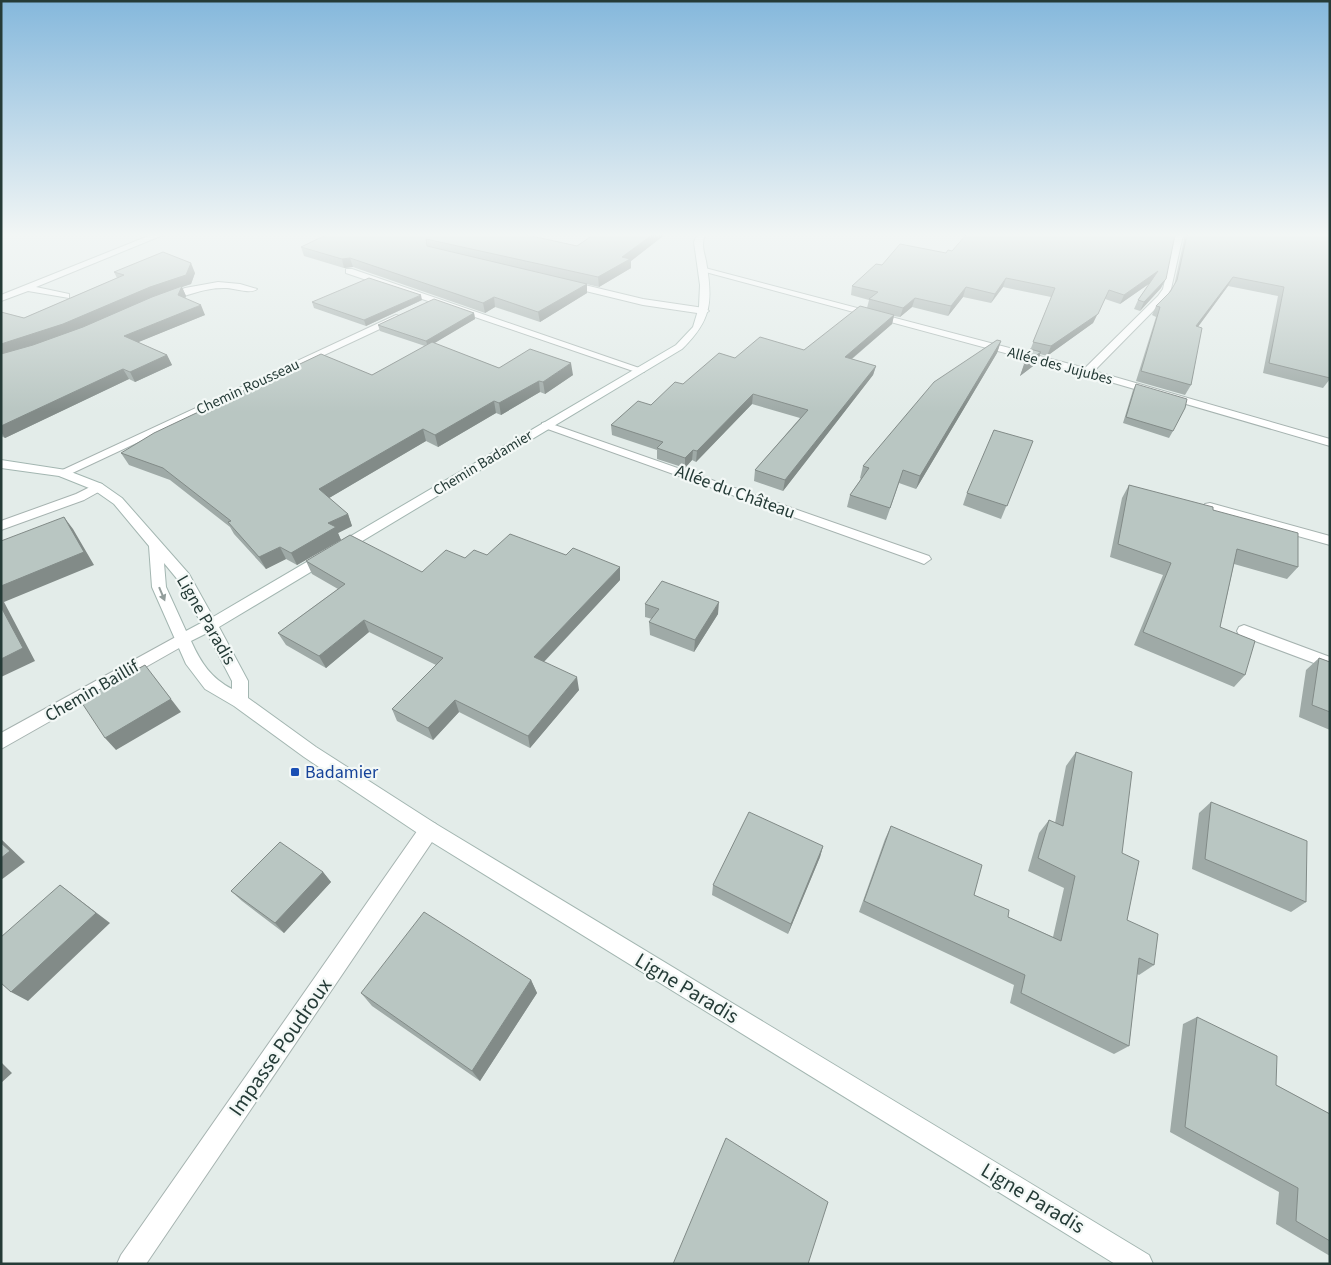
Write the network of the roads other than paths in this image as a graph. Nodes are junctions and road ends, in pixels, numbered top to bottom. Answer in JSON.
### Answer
{"nodes":[{"id":1,"x":57,"y":294,"type":"edge"},
{"id":2,"x":180,"y":294,"type":"edge"},
{"id":3,"x":417,"y":294,"type":"edge"},
{"id":4,"x":610,"y":294,"type":"edge"},
{"id":5,"x":703,"y":294,"type":"edge"},
{"id":6,"x":793,"y":294,"type":"edge"},
{"id":7,"x":1163,"y":294,"type":"edge"},
{"id":8,"x":66,"y":296,"type":"dead end"},
{"id":9,"x":435,"y":300,"type":"junction"},
{"id":10,"x":152,"y":304,"type":"edge"},
{"id":11,"x":704,"y":311,"type":"junction"},
{"id":12,"x":640,"y":370,"type":"junction"},
{"id":13,"x":1087,"y":372,"type":"junction"},
{"id":14,"x":546,"y":425,"type":"junction"},
{"id":15,"x":1330,"y":443,"type":"edge"},
{"id":16,"x":1,"y":464,"type":"edge"},
{"id":17,"x":62,"y":473,"type":"junction"},
{"id":18,"x":98,"y":487,"type":"junction"},
{"id":19,"x":1210,"y":507,"type":"edge"},
{"id":20,"x":1,"y":526,"type":"edge"},
{"id":21,"x":1330,"y":541,"type":"edge"},
{"id":22,"x":156,"y":546,"type":"junction"},
{"id":23,"x":924,"y":560,"type":"dead end"},
{"id":24,"x":210,"y":626,"type":"junction"},
{"id":25,"x":1244,"y":631,"type":"dead end"},
{"id":26,"x":183,"y":639,"type":"junction"},
{"id":27,"x":1330,"y":663,"type":"edge"},
{"id":28,"x":240,"y":701,"type":"junction"},
{"id":29,"x":1,"y":742,"type":"edge"},
{"id":30,"x":429,"y":830,"type":"junction"},
{"id":31,"x":130,"y":1264,"type":"edge"},
{"id":32,"x":1140,"y":1264,"type":"edge"}],
"edges":[{"from":1,"to":8,"type":"street"},
{"from":2,"to":10,"type":"street"},
{"from":3,"to":9,"type":"street"},
{"from":4,"to":11,"type":"street"},
{"from":5,"to":11,"type":"street","name":"Chemin Badamier"},
{"from":6,"to":13,"type":"street","name":"Allée des Jujubes"},
{"from":7,"to":13,"type":"street"},
{"from":9,"to":12,"type":"street"},
{"from":9,"to":17,"type":"street","name":"Chemin Rousseau"},
{"from":11,"to":12,"type":"street","name":"Chemin Badamier"},
{"from":12,"to":14,"type":"street","name":"Chemin Badamier"},
{"from":13,"to":15,"type":"street","name":"Allée des Jujubes"},
{"from":14,"to":23,"type":"street","name":"Allée du Château"},
{"from":14,"to":24,"type":"street","name":"Chemin Badamier"},
{"from":16,"to":17,"type":"street","name":"Ligne Paradis"},
{"from":17,"to":18,"type":"street","name":"Ligne Paradis"},
{"from":18,"to":20,"type":"street"},
{"from":18,"to":22,"type":"street","name":"Ligne Paradis"},
{"from":19,"to":21,"type":"street"},
{"from":22,"to":24,"type":"street","name":"Ligne Paradis"},
{"from":22,"to":26,"type":"street","name":"Ligne Paradis","one_way":true},
{"from":24,"to":26,"type":"street","name":"Chemin Badamier"},
{"from":24,"to":28,"type":"street","name":"Ligne Paradis"},
{"from":25,"to":27,"type":"street"},
{"from":26,"to":28,"type":"street","name":"Ligne Paradis"},
{"from":26,"to":29,"type":"street","name":"Chemin Baillif"},
{"from":28,"to":30,"type":"street","name":"Ligne Paradis"},
{"from":30,"to":31,"type":"street","name":"Impasse Poudroux"},
{"from":30,"to":32,"type":"street","name":"Ligne Paradis"}]}
